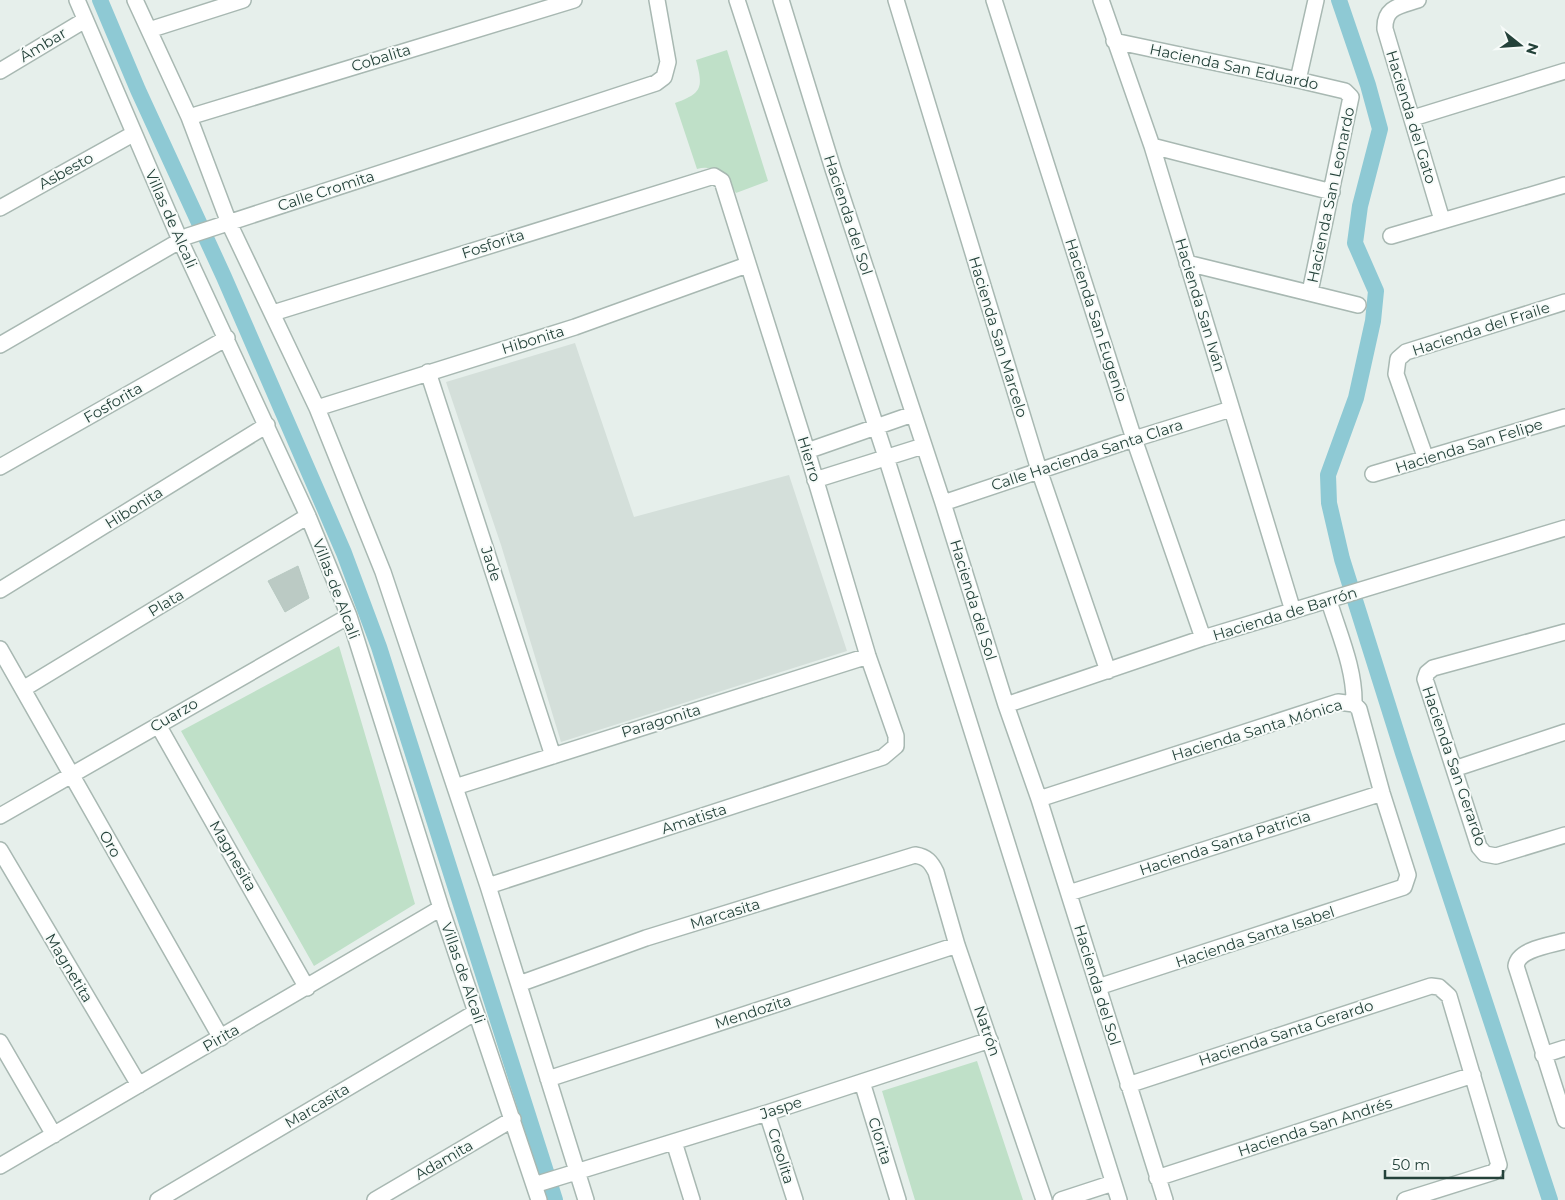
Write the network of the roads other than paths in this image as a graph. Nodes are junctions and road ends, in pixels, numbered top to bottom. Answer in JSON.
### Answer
{"nodes":[{"id":1,"x":77,"y":0,"type":"edge"},
{"id":2,"x":135,"y":0,"type":"edge"},
{"id":3,"x":243,"y":0,"type":"edge"},
{"id":4,"x":574,"y":0,"type":"edge"},
{"id":5,"x":657,"y":0,"type":"edge"},
{"id":6,"x":737,"y":0,"type":"edge"},
{"id":7,"x":781,"y":0,"type":"edge"},
{"id":8,"x":896,"y":0,"type":"edge"},
{"id":9,"x":994,"y":0,"type":"edge"},
{"id":10,"x":1101,"y":0,"type":"edge"},
{"id":11,"x":1316,"y":0,"type":"edge"},
{"id":12,"x":1418,"y":0,"type":"edge"},
{"id":13,"x":85,"y":20,"type":"junction"},
{"id":14,"x":149,"y":30,"type":"junction"},
{"id":15,"x":1114,"y":41,"type":"junction"},
{"id":16,"x":0,"y":71,"type":"edge"},
{"id":17,"x":1565,"y":71,"type":"edge"},
{"id":18,"x":1298,"y":80,"type":"junction"},
{"id":19,"x":1352,"y":97,"type":"joint"},
{"id":20,"x":189,"y":117,"type":"junction"},
{"id":21,"x":1413,"y":118,"type":"junction"},
{"id":22,"x":133,"y":134,"type":"junction"},
{"id":23,"x":1152,"y":146,"type":"junction"},
{"id":24,"x":714,"y":176,"type":"joint"},
{"id":25,"x":1565,"y":185,"type":"edge"},
{"id":26,"x":1332,"y":192,"type":"junction"},
{"id":27,"x":0,"y":208,"type":"edge"},
{"id":28,"x":1442,"y":220,"type":"junction"},
{"id":29,"x":225,"y":224,"type":"junction"},
{"id":30,"x":1391,"y":236,"type":"dead end"},
{"id":31,"x":184,"y":238,"type":"junction"},
{"id":32,"x":1187,"y":263,"type":"junction"},
{"id":33,"x":747,"y":265,"type":"junction"},
{"id":34,"x":1310,"y":292,"type":"junction"},
{"id":35,"x":1565,"y":302,"type":"edge"},
{"id":36,"x":1358,"y":305,"type":"dead end"},
{"id":37,"x":273,"y":313,"type":"junction"},
{"id":38,"x":227,"y":338,"type":"junction"},
{"id":39,"x":0,"y":345,"type":"edge"},
{"id":40,"x":428,"y":372,"type":"junction"},
{"id":41,"x":317,"y":408,"type":"junction"},
{"id":42,"x":1231,"y":409,"type":"junction"},
{"id":43,"x":913,"y":414,"type":"junction"},
{"id":44,"x":1565,"y":417,"type":"edge"},
{"id":45,"x":267,"y":425,"type":"junction"},
{"id":46,"x":876,"y":428,"type":"junction"},
{"id":47,"x":1134,"y":439,"type":"junction"},
{"id":48,"x":923,"y":446,"type":"junction"},
{"id":49,"x":807,"y":452,"type":"junction"},
{"id":50,"x":886,"y":457,"type":"junction"},
{"id":51,"x":1426,"y":458,"type":"junction"},
{"id":52,"x":0,"y":467,"type":"edge"},
{"id":53,"x":1039,"y":470,"type":"junction"},
{"id":54,"x":1372,"y":474,"type":"dead end"},
{"id":55,"x":815,"y":480,"type":"junction"},
{"id":56,"x":943,"y":503,"type":"junction"},
{"id":57,"x":308,"y":516,"type":"junction"},
{"id":58,"x":1565,"y":528,"type":"edge"},
{"id":59,"x":0,"y":590,"type":"edge"},
{"id":60,"x":1334,"y":600,"type":"junction"},
{"id":61,"x":1293,"y":611,"type":"junction"},
{"id":62,"x":349,"y":616,"type":"junction"},
{"id":63,"x":1565,"y":632,"type":"edge"},
{"id":64,"x":1203,"y":638,"type":"junction"},
{"id":65,"x":0,"y":649,"type":"edge"},
{"id":66,"x":868,"y":656,"type":"junction"},
{"id":67,"x":1108,"y":671,"type":"junction"},
{"id":68,"x":23,"y":689,"type":"junction"},
{"id":69,"x":1354,"y":704,"type":"junction"},
{"id":70,"x":1006,"y":705,"type":"junction"},
{"id":71,"x":158,"y":725,"type":"junction"},
{"id":72,"x":1565,"y":732,"type":"edge"},
{"id":73,"x":896,"y":746,"type":"joint"},
{"id":74,"x":553,"y":756,"type":"junction"},
{"id":75,"x":1454,"y":768,"type":"junction"},
{"id":76,"x":70,"y":774,"type":"junction"},
{"id":77,"x":455,"y":787,"type":"junction"},
{"id":78,"x":1382,"y":793,"type":"junction"},
{"id":79,"x":1039,"y":798,"type":"junction"},
{"id":80,"x":0,"y":816,"type":"edge"},
{"id":81,"x":1565,"y":835,"type":"edge"},
{"id":82,"x":0,"y":850,"type":"edge"},
{"id":83,"x":931,"y":862,"type":"joint"},
{"id":84,"x":1408,"y":881,"type":"joint"},
{"id":85,"x":488,"y":886,"type":"junction"},
{"id":86,"x":1069,"y":894,"type":"junction"},
{"id":87,"x":441,"y":908,"type":"junction"},
{"id":88,"x":1565,"y":941,"type":"edge"},
{"id":89,"x":957,"y":945,"type":"junction"},
{"id":90,"x":519,"y":984,"type":"junction"},
{"id":91,"x":1098,"y":987,"type":"junction"},
{"id":92,"x":307,"y":988,"type":"junction"},
{"id":93,"x":476,"y":1012,"type":"junction"},
{"id":94,"x":220,"y":1038,"type":"junction"},
{"id":95,"x":990,"y":1040,"type":"junction"},
{"id":96,"x":0,"y":1042,"type":"edge"},
{"id":97,"x":1565,"y":1048,"type":"edge"},
{"id":98,"x":1543,"y":1055,"type":"junction"},
{"id":99,"x":1472,"y":1075,"type":"junction"},
{"id":100,"x":548,"y":1079,"type":"junction"},
{"id":101,"x":862,"y":1082,"type":"junction"},
{"id":102,"x":138,"y":1085,"type":"junction"},
{"id":103,"x":1128,"y":1085,"type":"junction"},
{"id":104,"x":767,"y":1113,"type":"junction"},
{"id":105,"x":513,"y":1119,"type":"junction"},
{"id":106,"x":1565,"y":1120,"type":"edge"},
{"id":107,"x":54,"y":1135,"type":"junction"},
{"id":108,"x":674,"y":1142,"type":"junction"},
{"id":109,"x":0,"y":1166,"type":"edge"},
{"id":110,"x":574,"y":1172,"type":"junction"},
{"id":111,"x":1157,"y":1178,"type":"junction"},
{"id":112,"x":1113,"y":1183,"type":"junction"},
{"id":113,"x":538,"y":1184,"type":"junction"},
{"id":114,"x":158,"y":1200,"type":"edge"},
{"id":115,"x":376,"y":1200,"type":"edge"},
{"id":116,"x":539,"y":1200,"type":"edge"},
{"id":117,"x":586,"y":1200,"type":"edge"},
{"id":118,"x":692,"y":1200,"type":"edge"},
{"id":119,"x":795,"y":1200,"type":"edge"},
{"id":120,"x":898,"y":1200,"type":"edge"},
{"id":121,"x":1044,"y":1200,"type":"edge"},
{"id":122,"x":1061,"y":1200,"type":"edge"},
{"id":123,"x":1118,"y":1200,"type":"edge"},
{"id":124,"x":1165,"y":1200,"type":"edge"},
{"id":125,"x":1405,"y":1200,"type":"edge"}],
"edges":[{"from":1,"to":13,"type":"street","name":"Villas de Alcali"},
{"from":2,"to":14,"type":"street"},
{"from":3,"to":14,"type":"street"},
{"from":4,"to":20,"type":"street","name":"Cobalita"},
{"from":5,"to":29,"type":"street","name":"Calle Cromita"},
{"from":6,"to":46,"type":"street"},
{"from":7,"to":43,"type":"street","name":"Hacienda del Sol"},
{"from":8,"to":53,"type":"street","name":"Hacienda San Marcelo"},
{"from":9,"to":47,"type":"street","name":"Hacienda San Eugenio"},
{"from":10,"to":15,"type":"street","name":"Hacienda San Iván"},
{"from":11,"to":18,"type":"street"},
{"from":12,"to":21,"type":"street","name":"Hacienda del Gato"},
{"from":13,"to":16,"type":"street","name":"Ámbar"},
{"from":13,"to":22,"type":"street","name":"Villas de Alcali"},
{"from":14,"to":20,"type":"street"},
{"from":15,"to":18,"type":"street","name":"Hacienda San Eduardo"},
{"from":15,"to":23,"type":"street","name":"Hacienda San Iván"},
{"from":17,"to":21,"type":"street"},
{"from":18,"to":19,"type":"street","name":"Hacienda San Eduardo"},
{"from":19,"to":26,"type":"street","name":"Hacienda San Leonardo"},
{"from":20,"to":29,"type":"street"},
{"from":21,"to":28,"type":"street","name":"Hacienda del Gato"},
{"from":22,"to":27,"type":"street","name":"Asbesto"},
{"from":22,"to":31,"type":"street","name":"Villas de Alcali"},
{"from":23,"to":26,"type":"street"},
{"from":23,"to":32,"type":"street","name":"Hacienda San Iván"},
{"from":24,"to":33,"type":"street","name":"Hierro"},
{"from":24,"to":37,"type":"street","name":"Fosforita"},
{"from":25,"to":28,"type":"street"},
{"from":26,"to":34,"type":"street","name":"Hacienda San Leonardo"},
{"from":28,"to":30,"type":"street"},
{"from":29,"to":31,"type":"street","name":"Calle Cromita"},
{"from":29,"to":37,"type":"street"},
{"from":31,"to":38,"type":"street","name":"Villas de Alcali"},
{"from":31,"to":39,"type":"street","name":"Calle Cromita"},
{"from":32,"to":34,"type":"street"},
{"from":32,"to":42,"type":"street","name":"Hacienda San Iván"},
{"from":33,"to":40,"type":"street","name":"Hibonita"},
{"from":33,"to":49,"type":"street","name":"Hierro"},
{"from":34,"to":36,"type":"street"},
{"from":35,"to":51,"type":"street","name":"Hacienda del Fraile"},
{"from":37,"to":41,"type":"street"},
{"from":38,"to":45,"type":"street","name":"Villas de Alcali"},
{"from":38,"to":52,"type":"street","name":"Fosforita"},
{"from":40,"to":41,"type":"street","name":"Hibonita"},
{"from":40,"to":74,"type":"street","name":"Jade"},
{"from":41,"to":77,"type":"street"},
{"from":42,"to":47,"type":"street","name":"Calle Hacienda Santa Clara"},
{"from":42,"to":61,"type":"street","name":"Hacienda San Iván"},
{"from":43,"to":46,"type":"street"},
{"from":43,"to":48,"type":"street","name":"Hacienda del Sol"},
{"from":44,"to":51,"type":"street","name":"Hacienda San Felipe"},
{"from":45,"to":57,"type":"street","name":"Villas de Alcali"},
{"from":45,"to":59,"type":"street","name":"Hibonita"},
{"from":46,"to":49,"type":"street"},
{"from":46,"to":50,"type":"street"},
{"from":47,"to":53,"type":"street","name":"Calle Hacienda Santa Clara"},
{"from":47,"to":64,"type":"street","name":"Hacienda San Eugenio"},
{"from":48,"to":50,"type":"street"},
{"from":48,"to":56,"type":"street","name":"Hacienda del Sol"},
{"from":49,"to":55,"type":"street","name":"Hierro"},
{"from":50,"to":55,"type":"street"},
{"from":50,"to":112,"type":"street"},
{"from":51,"to":54,"type":"street","name":"Hacienda San Felipe"},
{"from":53,"to":56,"type":"street","name":"Calle Hacienda Santa Clara"},
{"from":53,"to":67,"type":"street","name":"Hacienda San Marcelo"},
{"from":55,"to":66,"type":"street","name":"Hierro"},
{"from":56,"to":70,"type":"street","name":"Hacienda del Sol"},
{"from":57,"to":62,"type":"street","name":"Villas de Alcali"},
{"from":57,"to":68,"type":"street","name":"Plata"},
{"from":58,"to":60,"type":"street","name":"Hacienda de Barrón"},
{"from":60,"to":61,"type":"street","name":"Hacienda de Barrón"},
{"from":60,"to":69,"type":"street"},
{"from":61,"to":64,"type":"street","name":"Hacienda de Barrón"},
{"from":62,"to":71,"type":"street","name":"Cuarzo"},
{"from":62,"to":87,"type":"street","name":"Villas de Alcali"},
{"from":63,"to":75,"type":"street","name":"Hacienda San Gerardo"},
{"from":64,"to":67,"type":"street","name":"Hacienda de Barrón"},
{"from":65,"to":68,"type":"street","name":"Oro"},
{"from":66,"to":73,"type":"street","name":"Hierro"},
{"from":66,"to":74,"type":"street","name":"Paragonita"},
{"from":67,"to":70,"type":"street","name":"Hacienda de Barrón"},
{"from":68,"to":76,"type":"street","name":"Oro"},
{"from":69,"to":78,"type":"street","name":"Hacienda Santa Mónica"},
{"from":69,"to":79,"type":"street","name":"Hacienda Santa Mónica"},
{"from":70,"to":79,"type":"street","name":"Hacienda del Sol"},
{"from":71,"to":76,"type":"street","name":"Cuarzo"},
{"from":71,"to":92,"type":"street","name":"Magnesita"},
{"from":72,"to":75,"type":"street"},
{"from":73,"to":85,"type":"street","name":"Amatista"},
{"from":74,"to":77,"type":"street","name":"Paragonita"},
{"from":75,"to":81,"type":"street","name":"Hacienda San Gerardo"},
{"from":76,"to":80,"type":"street","name":"Cuarzo"},
{"from":76,"to":94,"type":"street","name":"Oro"},
{"from":77,"to":85,"type":"street"},
{"from":78,"to":84,"type":"street","name":"Hacienda Santa Mónica"},
{"from":78,"to":86,"type":"street","name":"Hacienda Santa Patricia"},
{"from":79,"to":86,"type":"street","name":"Hacienda del Sol"},
{"from":82,"to":102,"type":"street","name":"Magnetita"},
{"from":83,"to":89,"type":"street","name":"Natrón"},
{"from":83,"to":90,"type":"street","name":"Marcasita"},
{"from":84,"to":91,"type":"street","name":"Hacienda Santa Isabel"},
{"from":85,"to":90,"type":"street"},
{"from":86,"to":91,"type":"street","name":"Hacienda del Sol"},
{"from":87,"to":92,"type":"street","name":"Pirita"},
{"from":87,"to":93,"type":"street","name":"Villas de Alcali"},
{"from":88,"to":98,"type":"street"},
{"from":89,"to":95,"type":"street","name":"Natrón"},
{"from":89,"to":100,"type":"street","name":"Mendozita"},
{"from":90,"to":100,"type":"street"},
{"from":91,"to":103,"type":"street","name":"Hacienda del Sol"},
{"from":92,"to":94,"type":"street","name":"Pirita"},
{"from":93,"to":105,"type":"street","name":"Villas de Alcali"},
{"from":93,"to":114,"type":"street","name":"Marcasita"},
{"from":94,"to":102,"type":"street","name":"Pirita"},
{"from":95,"to":101,"type":"street","name":"Jaspe"},
{"from":95,"to":121,"type":"street","name":"Natrón"},
{"from":96,"to":107,"type":"street"},
{"from":97,"to":98,"type":"street"},
{"from":98,"to":106,"type":"street"},
{"from":99,"to":103,"type":"street","name":"Hacienda Santa Gerardo"},
{"from":99,"to":111,"type":"street","name":"Hacienda San Andrés"},
{"from":99,"to":125,"type":"street"},
{"from":100,"to":110,"type":"street"},
{"from":101,"to":104,"type":"street","name":"Jaspe"},
{"from":101,"to":120,"type":"street","name":"Clorita"},
{"from":102,"to":107,"type":"street","name":"Pirita"},
{"from":103,"to":111,"type":"street","name":"Hacienda del Sol"},
{"from":104,"to":108,"type":"street","name":"Jaspe"},
{"from":104,"to":119,"type":"street","name":"Creolita"},
{"from":105,"to":113,"type":"street","name":"Villas de Alcali"},
{"from":105,"to":115,"type":"street","name":"Adamita"},
{"from":107,"to":109,"type":"street","name":"Pirita"},
{"from":108,"to":110,"type":"street","name":"Jaspe"},
{"from":108,"to":118,"type":"street"},
{"from":110,"to":113,"type":"street","name":"Jaspe"},
{"from":110,"to":117,"type":"street"},
{"from":111,"to":124,"type":"street","name":"Hacienda del Sol"},
{"from":112,"to":122,"type":"street"},
{"from":112,"to":123,"type":"street"},
{"from":113,"to":116,"type":"street","name":"Villas de Alcali"}]}
